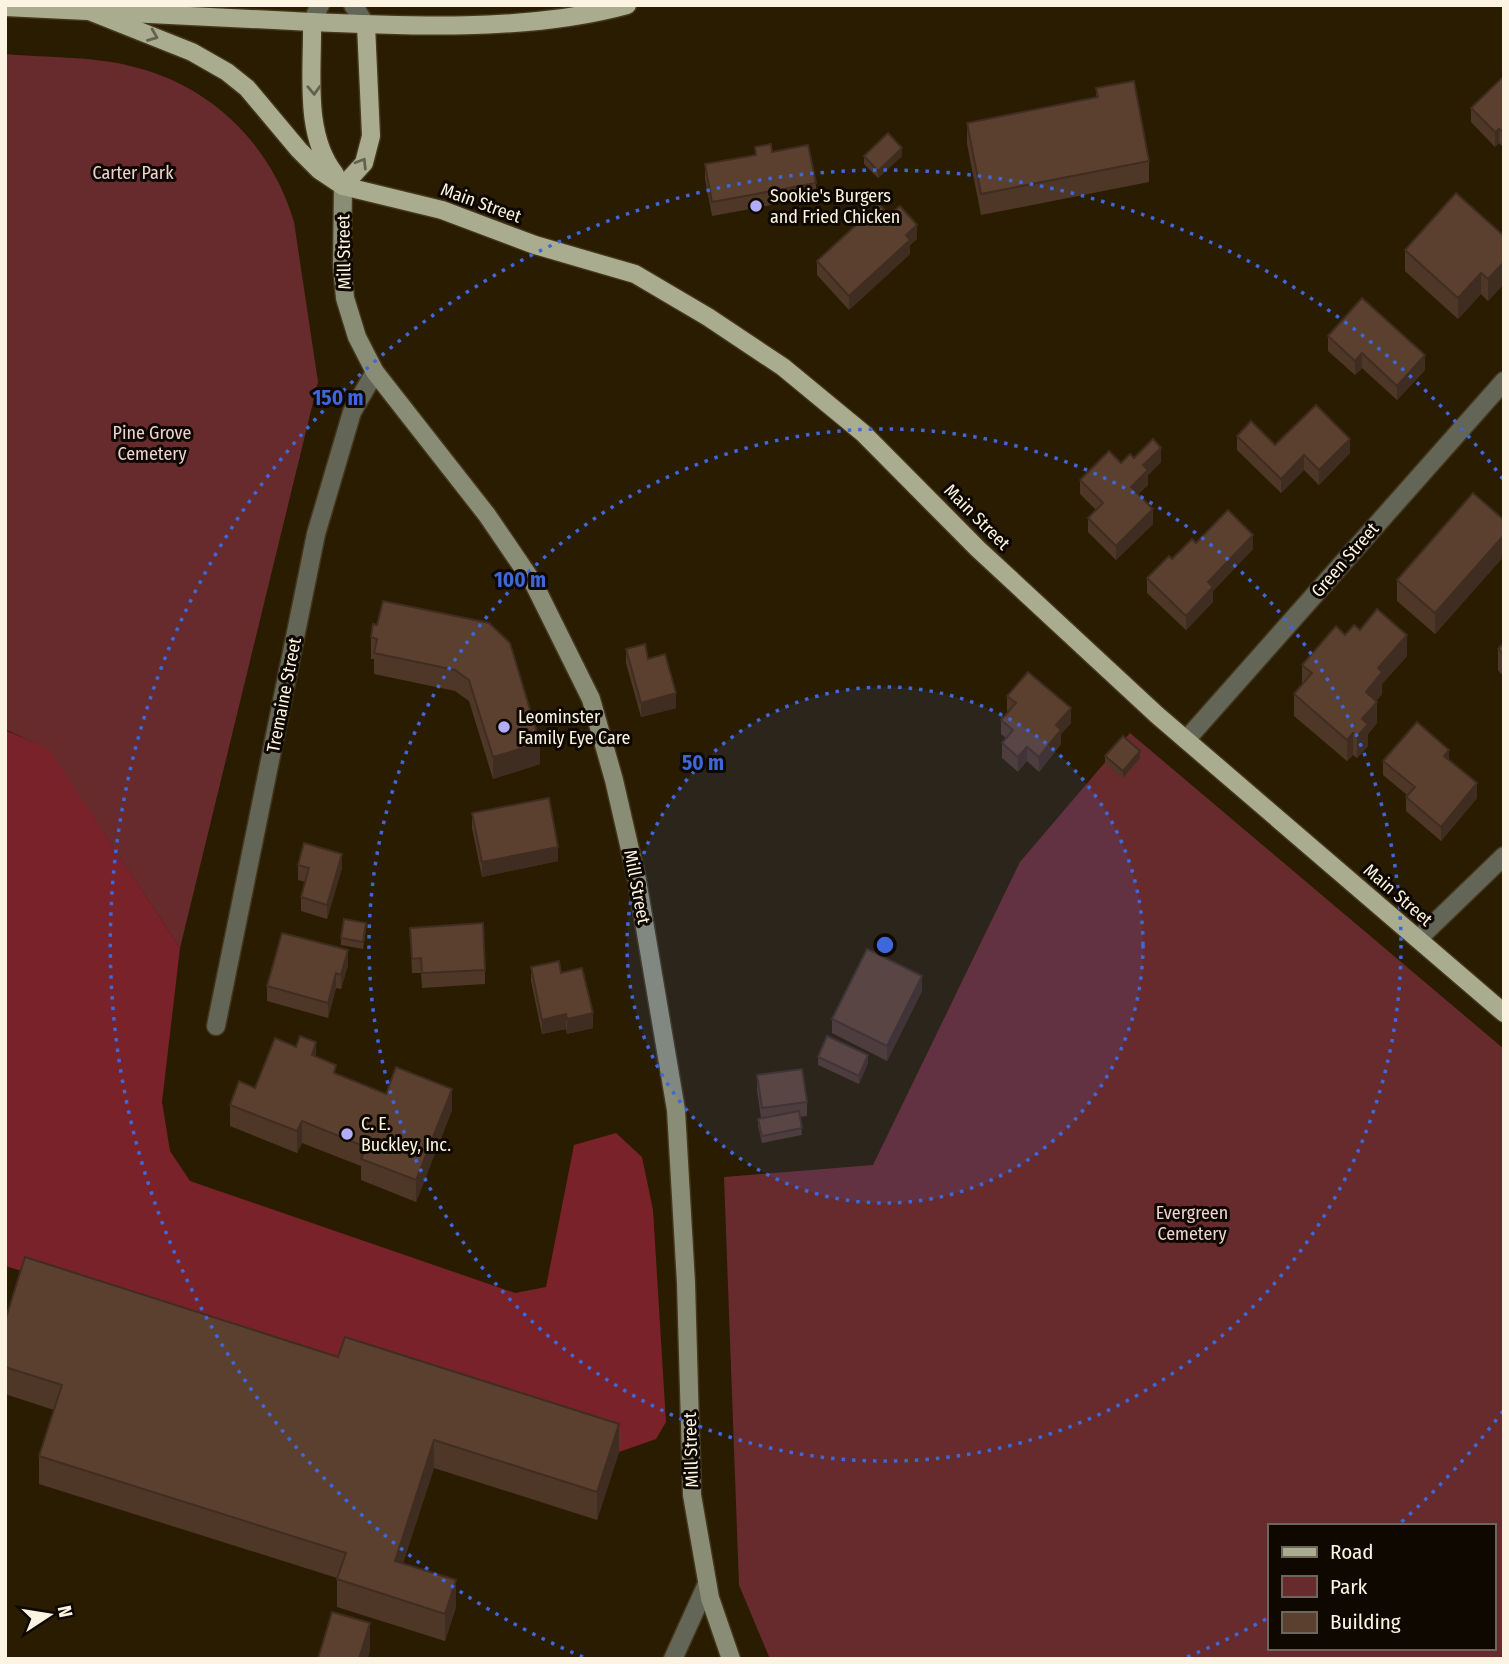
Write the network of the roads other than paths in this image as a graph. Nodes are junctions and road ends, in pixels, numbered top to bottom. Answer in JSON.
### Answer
{"nodes":[{"id":1,"x":320,"y":5,"type":"edge"},
{"id":2,"x":353,"y":5,"type":"edge"},
{"id":3,"x":627,"y":5,"type":"edge"},
{"id":4,"x":5,"y":7,"type":"edge"},
{"id":5,"x":89,"y":11,"type":"junction"},
{"id":6,"x":312,"y":22,"type":"junction"},
{"id":7,"x":366,"y":25,"type":"junction"},
{"id":8,"x":343,"y":186,"type":"junction"},
{"id":9,"x":374,"y":372,"type":"junction"},
{"id":10,"x":1504,"y":381,"type":"edge"},
{"id":11,"x":1186,"y":740,"type":"junction"},
{"id":12,"x":1504,"y":856,"type":"edge"},
{"id":13,"x":1418,"y":939,"type":"junction"},
{"id":14,"x":1504,"y":1013,"type":"edge"},
{"id":15,"x":216,"y":1026,"type":"dead end"},
{"id":16,"x":707,"y":1584,"type":"junction"},
{"id":17,"x":673,"y":1659,"type":"edge"},
{"id":18,"x":731,"y":1659,"type":"edge"}],
"edges":[{"from":1,"to":6,"type":"street"},
{"from":2,"to":7,"type":"street"},
{"from":3,"to":7,"type":"main road"},
{"from":4,"to":5,"type":"main road"},
{"from":5,"to":6,"type":"main road"},
{"from":5,"to":8,"type":"main road","one_way":true},
{"from":6,"to":7,"type":"main road"},
{"from":6,"to":8,"type":"main road","one_way":true},
{"from":8,"to":7,"type":"main road","one_way":true},
{"from":8,"to":9,"type":"main road","name":"Mill Street"},
{"from":8,"to":11,"type":"main road","name":"Main Street"},
{"from":9,"to":15,"type":"street","name":"Tremaine Street"},
{"from":9,"to":16,"type":"main road","name":"Mill Street"},
{"from":10,"to":11,"type":"street","name":"Green Street"},
{"from":11,"to":13,"type":"main road","name":"Main Street"},
{"from":12,"to":13,"type":"street"},
{"from":13,"to":14,"type":"main road","name":"Main Street"},
{"from":16,"to":17,"type":"street"},
{"from":16,"to":18,"type":"main road","name":"Mill Street"}]}
